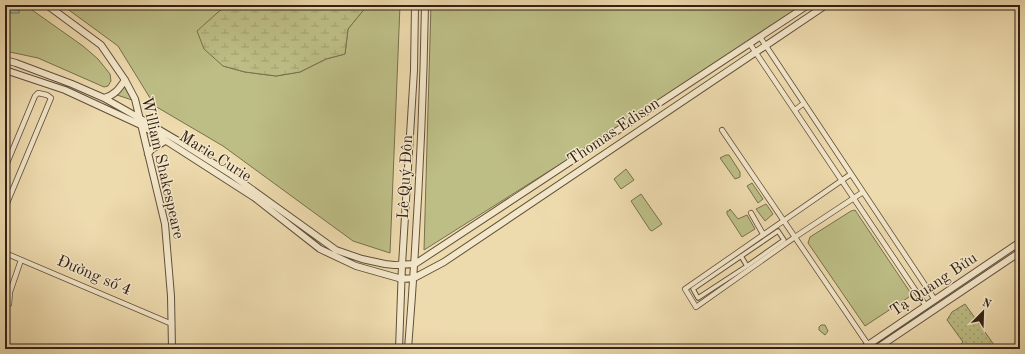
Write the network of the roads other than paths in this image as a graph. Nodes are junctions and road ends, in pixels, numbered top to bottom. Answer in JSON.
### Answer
{"nodes":[{"id":1,"x":47,"y":5,"type":"edge"},
{"id":2,"x":415,"y":5,"type":"edge"},
{"id":3,"x":425,"y":5,"type":"edge"},
{"id":4,"x":808,"y":5,"type":"edge"},
{"id":5,"x":826,"y":5,"type":"edge"},
{"id":6,"x":414,"y":16,"type":"junction"},
{"id":7,"x":424,"y":16,"type":"junction"},
{"id":8,"x":760,"y":37,"type":"junction"},
{"id":9,"x":750,"y":44,"type":"junction"},
{"id":10,"x":766,"y":46,"type":"junction"},
{"id":11,"x":756,"y":52,"type":"junction"},
{"id":12,"x":5,"y":60,"type":"edge"},
{"id":13,"x":5,"y":70,"type":"edge"},
{"id":14,"x":414,"y":70,"type":"junction"},
{"id":15,"x":424,"y":70,"type":"junction"},
{"id":16,"x":125,"y":80,"type":"junction"},
{"id":17,"x":104,"y":98,"type":"junction"},
{"id":18,"x":804,"y":103,"type":"junction"},
{"id":19,"x":795,"y":110,"type":"junction"},
{"id":20,"x":141,"y":118,"type":"junction"},
{"id":21,"x":142,"y":126,"type":"junction"},
{"id":22,"x":722,"y":130,"type":"dead end"},
{"id":23,"x":165,"y":141,"type":"junction"},
{"id":24,"x":148,"y":154,"type":"junction"},
{"id":25,"x":5,"y":168,"type":"edge"},
{"id":26,"x":851,"y":174,"type":"junction"},
{"id":27,"x":842,"y":180,"type":"junction"},
{"id":28,"x":863,"y":192,"type":"junction"},
{"id":29,"x":853,"y":198,"type":"junction"},
{"id":30,"x":5,"y":208,"type":"edge"},
{"id":31,"x":751,"y":213,"type":"dead end"},
{"id":32,"x":491,"y":214,"type":"junction"},
{"id":33,"x":783,"y":220,"type":"junction"},
{"id":34,"x":499,"y":225,"type":"junction"},
{"id":35,"x":763,"y":234,"type":"junction"},
{"id":36,"x":795,"y":237,"type":"junction"},
{"id":37,"x":1019,"y":244,"type":"edge"},
{"id":38,"x":901,"y":249,"type":"junction"},
{"id":39,"x":1020,"y":252,"type":"edge"},
{"id":40,"x":5,"y":253,"type":"edge"},
{"id":41,"x":892,"y":255,"type":"junction"},
{"id":42,"x":741,"y":256,"type":"junction"},
{"id":43,"x":21,"y":260,"type":"junction"},
{"id":44,"x":415,"y":264,"type":"junction"},
{"id":45,"x":402,"y":265,"type":"junction"},
{"id":46,"x":747,"y":266,"type":"junction"},
{"id":47,"x":414,"y":278,"type":"junction"},
{"id":48,"x":402,"y":279,"type":"junction"},
{"id":49,"x":935,"y":300,"type":"junction"},
{"id":50,"x":9,"y":304,"type":"dead end"},
{"id":51,"x":926,"y":306,"type":"junction"},
{"id":52,"x":172,"y":324,"type":"junction"},
{"id":53,"x":400,"y":334,"type":"junction"},
{"id":54,"x":410,"y":335,"type":"junction"},
{"id":55,"x":870,"y":347,"type":"edge"},
{"id":56,"x":172,"y":349,"type":"edge"},
{"id":57,"x":399,"y":349,"type":"edge"},
{"id":58,"x":408,"y":349,"type":"edge"},
{"id":59,"x":862,"y":349,"type":"edge"},
{"id":60,"x":876,"y":349,"type":"edge"}],
"edges":[{"from":1,"to":16,"type":"street","name":"William Shakespeare"},
{"from":2,"to":6,"type":"street","name":"Lê Quý Đôn"},
{"from":3,"to":7,"type":"street","name":"Lê Quý Đôn"},
{"from":4,"to":8,"type":"street","name":"Thomas Edison"},
{"from":5,"to":10,"type":"street","name":"Thomas Edison"},
{"from":6,"to":7,"type":"street"},
{"from":6,"to":14,"type":"street","name":"Lê Quý Đôn"},
{"from":7,"to":15,"type":"street","name":"Lê Quý Đôn"},
{"from":8,"to":9,"type":"street","name":"Thomas Edison"},
{"from":8,"to":10,"type":"street"},
{"from":9,"to":11,"type":"street"},
{"from":9,"to":32,"type":"street","name":"Thomas Edison"},
{"from":10,"to":11,"type":"street","name":"Thomas Edison"},
{"from":10,"to":18,"type":"street"},
{"from":11,"to":19,"type":"street"},
{"from":11,"to":34,"type":"street","name":"Thomas Edison"},
{"from":12,"to":17,"type":"street","name":"Marie Curie"},
{"from":13,"to":21,"type":"street","name":"Marie Curie"},
{"from":14,"to":15,"type":"street"},
{"from":14,"to":45,"type":"street","name":"Lê Quý Đôn"},
{"from":15,"to":44,"type":"street","name":"Lê Quý Đôn"},
{"from":16,"to":17,"type":"street"},
{"from":16,"to":20,"type":"street","name":"William Shakespeare"},
{"from":17,"to":20,"type":"street","name":"Marie Curie"},
{"from":18,"to":19,"type":"street"},
{"from":18,"to":26,"type":"street"},
{"from":19,"to":27,"type":"street"},
{"from":20,"to":21,"type":"street","name":"William Shakespeare"},
{"from":20,"to":45,"type":"street","name":"Marie Curie"},
{"from":21,"to":23,"type":"street","name":"Marie Curie"},
{"from":21,"to":24,"type":"street","name":"William Shakespeare"},
{"from":22,"to":33,"type":"street"},
{"from":23,"to":24,"type":"street"},
{"from":23,"to":48,"type":"street","name":"Marie Curie"},
{"from":24,"to":52,"type":"street","name":"William Shakespeare"},
{"from":25,"to":30,"type":"street"},
{"from":26,"to":27,"type":"street"},
{"from":26,"to":28,"type":"street"},
{"from":27,"to":29,"type":"street"},
{"from":27,"to":33,"type":"street"},
{"from":28,"to":29,"type":"street"},
{"from":28,"to":38,"type":"street"},
{"from":29,"to":36,"type":"street"},
{"from":29,"to":41,"type":"street"},
{"from":31,"to":35,"type":"street"},
{"from":32,"to":34,"type":"street"},
{"from":32,"to":44,"type":"street","name":"Thomas Edison"},
{"from":33,"to":35,"type":"street"},
{"from":33,"to":36,"type":"street"},
{"from":34,"to":47,"type":"street","name":"Thomas Edison"},
{"from":35,"to":36,"type":"street"},
{"from":36,"to":55,"type":"street"},
{"from":37,"to":49,"type":"street","name":"Tạ Quang Bửu"},
{"from":38,"to":41,"type":"street"},
{"from":38,"to":49,"type":"street"},
{"from":39,"to":60,"type":"street","name":"Tạ Quang Bửu"},
{"from":40,"to":43,"type":"street","name":"Đường số 4"},
{"from":41,"to":51,"type":"street"},
{"from":42,"to":46,"type":"street"},
{"from":42,"to":46,"type":"street"},
{"from":42,"to":46,"type":"street"},
{"from":43,"to":50,"type":"street"},
{"from":43,"to":52,"type":"street","name":"Đường số 4"},
{"from":44,"to":45,"type":"street","name":"Marie Curie"},
{"from":44,"to":47,"type":"street","name":"Lê Quý Đôn"},
{"from":45,"to":48,"type":"street","name":"Lê Quý Đôn"},
{"from":47,"to":48,"type":"street"},
{"from":47,"to":54,"type":"street","name":"Lê Quý Đôn"},
{"from":48,"to":53,"type":"street","name":"Lê Quý Đôn"},
{"from":49,"to":51,"type":"street","name":"Tạ Quang Bửu"},
{"from":51,"to":55,"type":"street","name":"Tạ Quang Bửu"},
{"from":52,"to":56,"type":"street","name":"William Shakespeare"},
{"from":53,"to":54,"type":"street"},
{"from":53,"to":57,"type":"street","name":"Lê Quý Đôn"},
{"from":54,"to":58,"type":"street","name":"Lê Quý Đôn"},
{"from":55,"to":59,"type":"street","name":"Tạ Quang Bửu"}]}
